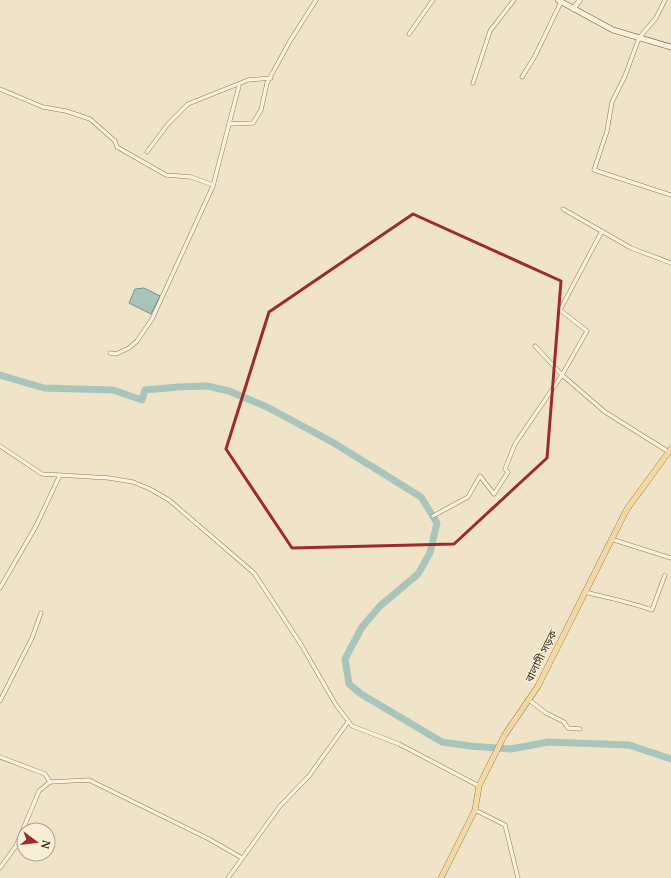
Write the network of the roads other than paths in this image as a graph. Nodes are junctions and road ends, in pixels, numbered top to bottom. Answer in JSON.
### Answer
{"nodes":[{"id":1,"x":316,"y":0,"type":"edge"},
{"id":2,"x":432,"y":0,"type":"edge"},
{"id":3,"x":514,"y":0,"type":"edge"},
{"id":4,"x":580,"y":0,"type":"edge"},
{"id":5,"x":665,"y":0,"type":"edge"},
{"id":6,"x":559,"y":1,"type":"edge"},
{"id":7,"x":573,"y":9,"type":"junction"},
{"id":8,"x":409,"y":34,"type":"dead end"},
{"id":9,"x":639,"y":38,"type":"junction"},
{"id":10,"x":671,"y":47,"type":"edge"},
{"id":11,"x":522,"y":77,"type":"dead end"},
{"id":12,"x":271,"y":78,"type":"junction"},
{"id":13,"x":474,"y":83,"type":"dead end"},
{"id":14,"x":239,"y":86,"type":"junction"},
{"id":15,"x":0,"y":89,"type":"edge"},
{"id":16,"x":229,"y":124,"type":"junction"},
{"id":17,"x":147,"y":152,"type":"dead end"},
{"id":18,"x":213,"y":185,"type":"junction"},
{"id":19,"x":671,"y":195,"type":"edge"},
{"id":20,"x":563,"y":209,"type":"dead end"},
{"id":21,"x":602,"y":231,"type":"junction"},
{"id":22,"x":671,"y":263,"type":"edge"},
{"id":23,"x":536,"y":346,"type":"dead end"},
{"id":24,"x":110,"y":354,"type":"dead end"},
{"id":25,"x":562,"y":374,"type":"junction"},
{"id":26,"x":0,"y":446,"type":"edge"},
{"id":27,"x":670,"y":450,"type":"edge"},
{"id":28,"x":60,"y":475,"type":"junction"},
{"id":29,"x":433,"y":516,"type":"dead end"},
{"id":30,"x":611,"y":539,"type":"junction"},
{"id":31,"x":671,"y":558,"type":"edge"},
{"id":32,"x":665,"y":575,"type":"dead end"},
{"id":33,"x":0,"y":588,"type":"edge"},
{"id":34,"x":585,"y":592,"type":"junction"},
{"id":35,"x":42,"y":613,"type":"dead end"},
{"id":36,"x":529,"y":700,"type":"junction"},
{"id":37,"x":0,"y":702,"type":"edge"},
{"id":38,"x":348,"y":722,"type":"junction"},
{"id":39,"x":580,"y":729,"type":"dead end"},
{"id":40,"x":0,"y":757,"type":"edge"},
{"id":41,"x":50,"y":782,"type":"junction"},
{"id":42,"x":479,"y":786,"type":"junction"},
{"id":43,"x":475,"y":810,"type":"junction"},
{"id":44,"x":242,"y":858,"type":"junction"},
{"id":45,"x":0,"y":868,"type":"edge"},
{"id":46,"x":228,"y":878,"type":"edge"},
{"id":47,"x":441,"y":878,"type":"edge"},
{"id":48,"x":518,"y":878,"type":"edge"}],
"edges":[{"from":1,"to":12,"type":"street"},
{"from":2,"to":8,"type":"street"},
{"from":3,"to":13,"type":"street"},
{"from":4,"to":7,"type":"street"},
{"from":5,"to":9,"type":"street"},
{"from":6,"to":7,"type":"main road"},
{"from":6,"to":11,"type":"street"},
{"from":7,"to":9,"type":"main road"},
{"from":9,"to":10,"type":"main road"},
{"from":9,"to":19,"type":"street"},
{"from":12,"to":14,"type":"street"},
{"from":12,"to":16,"type":"street"},
{"from":14,"to":16,"type":"street"},
{"from":14,"to":17,"type":"street"},
{"from":15,"to":18,"type":"street"},
{"from":16,"to":18,"type":"street"},
{"from":18,"to":24,"type":"street"},
{"from":20,"to":21,"type":"street"},
{"from":21,"to":22,"type":"street"},
{"from":21,"to":25,"type":"street"},
{"from":23,"to":25,"type":"street"},
{"from":25,"to":27,"type":"street"},
{"from":25,"to":29,"type":"street"},
{"from":26,"to":28,"type":"street"},
{"from":27,"to":30,"type":"main road","name":"বালাসী সড়ক"},
{"from":28,"to":33,"type":"street"},
{"from":28,"to":38,"type":"street"},
{"from":30,"to":31,"type":"street"},
{"from":30,"to":34,"type":"main road","name":"বালাসী সড়ক"},
{"from":32,"to":34,"type":"street"},
{"from":34,"to":36,"type":"main road","name":"বালাসী সড়ক"},
{"from":35,"to":37,"type":"street"},
{"from":36,"to":39,"type":"street"},
{"from":36,"to":42,"type":"main road","name":"বালাসী সড়ক"},
{"from":38,"to":42,"type":"street"},
{"from":38,"to":44,"type":"street"},
{"from":40,"to":41,"type":"street"},
{"from":41,"to":44,"type":"street"},
{"from":41,"to":45,"type":"street"},
{"from":42,"to":43,"type":"main road","name":"বালাসী সড়ক"},
{"from":43,"to":47,"type":"main road","name":"বালাসী সড়ক"},
{"from":43,"to":48,"type":"street"},
{"from":44,"to":46,"type":"street"}]}
